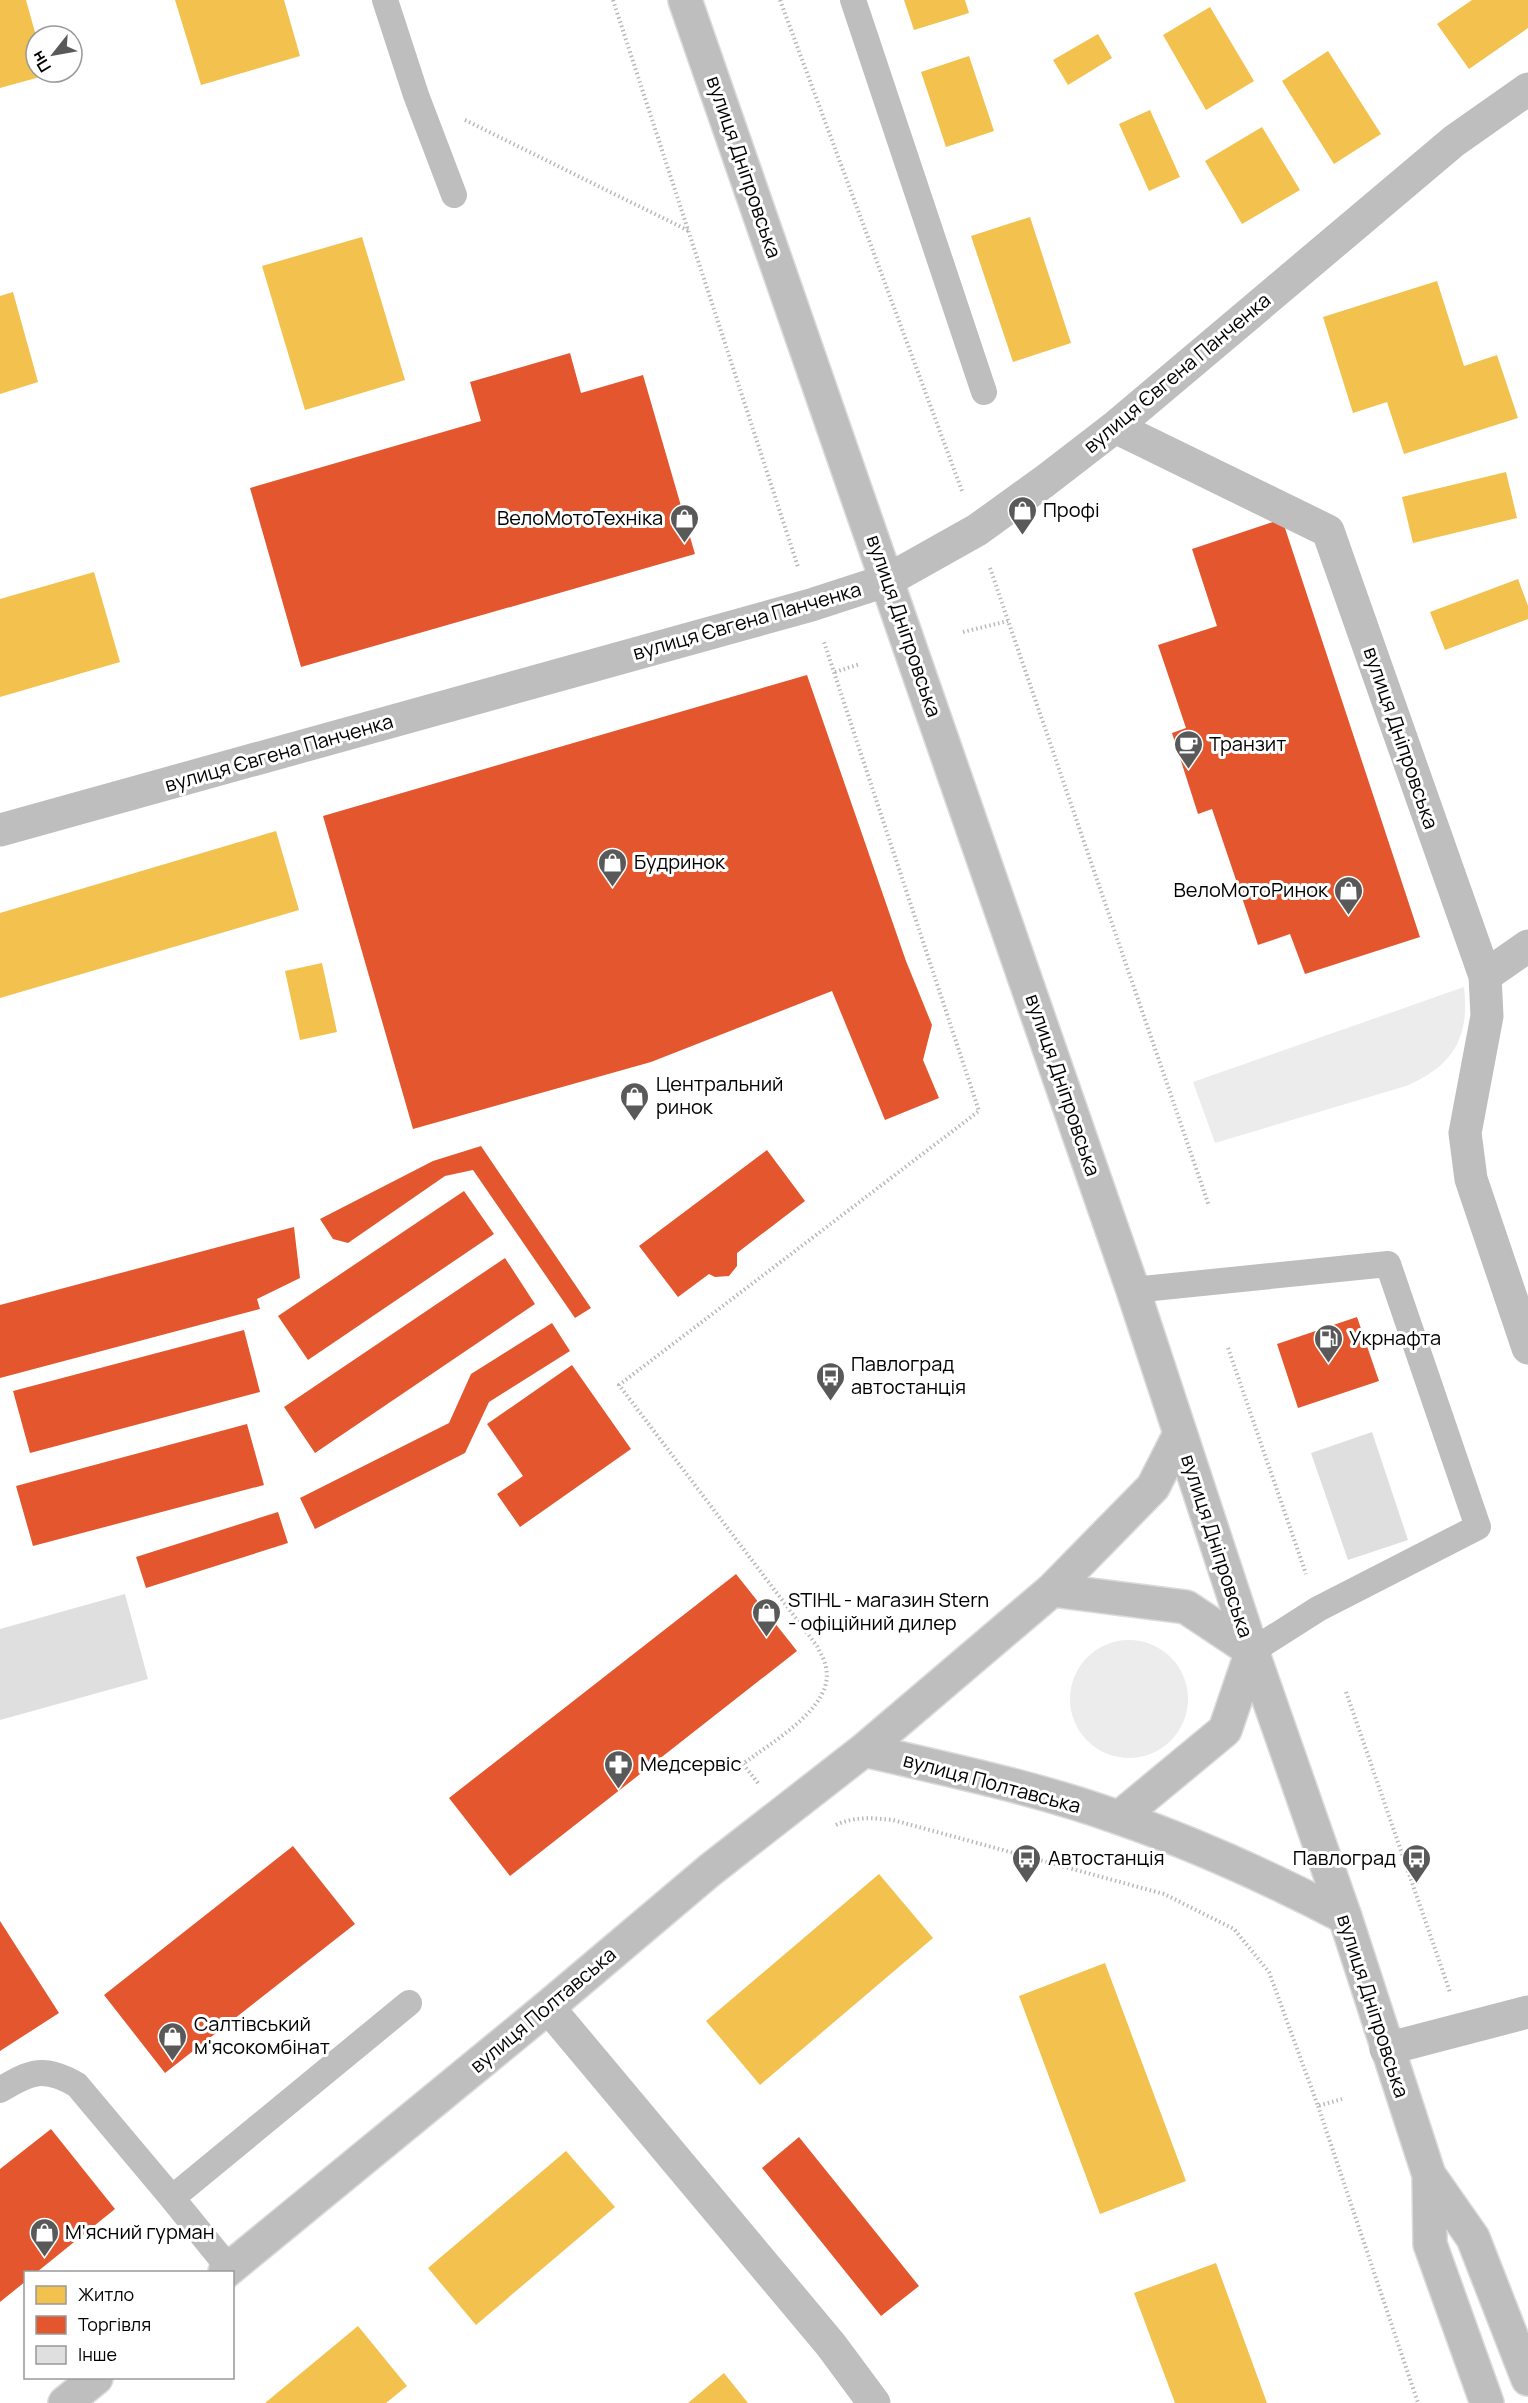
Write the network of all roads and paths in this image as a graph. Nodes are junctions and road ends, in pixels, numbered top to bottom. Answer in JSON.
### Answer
{"nodes":[{"id":1,"x":385,"y":0,"type":"edge"},
{"id":2,"x":613,"y":0,"type":"edge"},
{"id":3,"x":685,"y":0,"type":"edge"},
{"id":4,"x":780,"y":0,"type":"edge"},
{"id":5,"x":853,"y":0,"type":"edge"},
{"id":6,"x":1528,"y":89,"type":"edge"},
{"id":7,"x":416,"y":95,"type":"junction"},
{"id":8,"x":454,"y":195,"type":"dead end"},
{"id":9,"x":690,"y":231,"type":"junction"},
{"id":10,"x":984,"y":392,"type":"dead end"},
{"id":11,"x":1115,"y":427,"type":"junction"},
{"id":12,"x":976,"y":530,"type":"junction"},
{"id":13,"x":888,"y":580,"type":"junction"},
{"id":14,"x":811,"y":605,"type":"junction"},
{"id":15,"x":1008,"y":621,"type":"junction"},
{"id":16,"x":963,"y":632,"type":"dead end"},
{"id":17,"x":860,"y":664,"type":"dead end"},
{"id":18,"x":835,"y":672,"type":"junction"},
{"id":19,"x":0,"y":830,"type":"edge"},
{"id":20,"x":1528,"y":946,"type":"edge"},
{"id":21,"x":1485,"y":976,"type":"junction"},
{"id":22,"x":1209,"y":1206,"type":"dead end"},
{"id":23,"x":1133,"y":1290,"type":"junction"},
{"id":24,"x":1228,"y":1348,"type":"dead end"},
{"id":25,"x":1528,"y":1348,"type":"edge"},
{"id":26,"x":1180,"y":1434,"type":"junction"},
{"id":27,"x":1307,"y":1577,"type":"dead end"},
{"id":28,"x":1052,"y":1590,"type":"junction"},
{"id":29,"x":1252,"y":1651,"type":"junction"},
{"id":30,"x":1346,"y":1692,"type":"dead end"},
{"id":31,"x":864,"y":1750,"type":"junction"},
{"id":32,"x":760,"y":1785,"type":"dead end"},
{"id":33,"x":1120,"y":1817,"type":"junction"},
{"id":34,"x":829,"y":1829,"type":"dead end"},
{"id":35,"x":1345,"y":1917,"type":"junction"},
{"id":36,"x":409,"y":2003,"type":"dead end"},
{"id":37,"x":548,"y":2007,"type":"junction"},
{"id":38,"x":1528,"y":2012,"type":"edge"},
{"id":39,"x":1463,"y":2028,"type":"junction"},
{"id":40,"x":1386,"y":2049,"type":"junction"},
{"id":41,"x":0,"y":2090,"type":"edge"},
{"id":42,"x":1342,"y":2099,"type":"dead end"},
{"id":43,"x":1318,"y":2106,"type":"junction"},
{"id":44,"x":1428,"y":2175,"type":"junction"},
{"id":45,"x":172,"y":2198,"type":"junction"},
{"id":46,"x":227,"y":2270,"type":"edge"},
{"id":47,"x":95,"y":2379,"type":"edge"},
{"id":48,"x":1528,"y":2379,"type":"edge"},
{"id":49,"x":65,"y":2403,"type":"edge"},
{"id":50,"x":874,"y":2403,"type":"edge"},
{"id":51,"x":1418,"y":2403,"type":"edge"},
{"id":52,"x":1487,"y":2403,"type":"edge"}],
"edges":[{"from":1,"to":7,"type":"lane"},
{"from":2,"to":9,"type":"path"},
{"from":3,"to":13,"type":"main road","name":"вулиця Дніпровська"},
{"from":4,"to":12,"type":"path"},
{"from":5,"to":10,"type":"lane"},
{"from":6,"to":11,"type":"main road","name":"вулиця Євгена Панченка"},
{"from":7,"to":8,"type":"lane"},
{"from":7,"to":9,"type":"path"},
{"from":9,"to":14,"type":"path"},
{"from":11,"to":12,"type":"main road","name":"вулиця Євгена Панченка"},
{"from":11,"to":21,"type":"main road","name":"вулиця Дніпровська"},
{"from":12,"to":13,"type":"main road","name":"вулиця Євгена Панченка"},
{"from":12,"to":15,"type":"path"},
{"from":13,"to":14,"type":"main road","name":"вулиця Євгена Панченка"},
{"from":13,"to":23,"type":"main road","name":"вулиця Дніпровська"},
{"from":14,"to":18,"type":"path"},
{"from":14,"to":19,"type":"main road","name":"вулиця Євгена Панченка"},
{"from":15,"to":16,"type":"path"},
{"from":15,"to":22,"type":"path"},
{"from":17,"to":18,"type":"path"},
{"from":18,"to":32,"type":"path"},
{"from":20,"to":21,"type":"main road"},
{"from":21,"to":25,"type":"main road","name":"вулиця Дніпровська"},
{"from":23,"to":26,"type":"main road","name":"вулиця Дніпровська"},
{"from":23,"to":29,"type":"lane"},
{"from":24,"to":27,"type":"path"},
{"from":26,"to":28,"type":"main road","name":"вулиця Полтавська"},
{"from":26,"to":29,"type":"main road","name":"вулиця Дніпровська"},
{"from":28,"to":29,"type":"main road"},
{"from":28,"to":31,"type":"main road","name":"вулиця Полтавська"},
{"from":29,"to":33,"type":"main road"},
{"from":29,"to":35,"type":"main road","name":"вулиця Дніпровська"},
{"from":30,"to":39,"type":"path"},
{"from":31,"to":33,"type":"main road","name":"вулиця Полтавська"},
{"from":31,"to":37,"type":"main road","name":"вулиця Полтавська"},
{"from":33,"to":35,"type":"main road","name":"вулиця Полтавська"},
{"from":34,"to":43,"type":"path"},
{"from":35,"to":40,"type":"main road","name":"вулиця Дніпровська"},
{"from":36,"to":45,"type":"lane"},
{"from":37,"to":46,"type":"main road","name":"вулиця Полтавська"},
{"from":37,"to":50,"type":"main road"},
{"from":38,"to":39,"type":"main road"},
{"from":39,"to":40,"type":"main road"},
{"from":40,"to":44,"type":"main road","name":"вулиця Дніпровська"},
{"from":41,"to":45,"type":"lane"},
{"from":42,"to":43,"type":"path"},
{"from":43,"to":51,"type":"path"},
{"from":44,"to":48,"type":"main road","name":"вулиця Дніпровська"},
{"from":44,"to":52,"type":"main road","name":"вулиця Дніпровська"},
{"from":45,"to":46,"type":"lane"},
{"from":47,"to":49,"type":"main road"}]}
